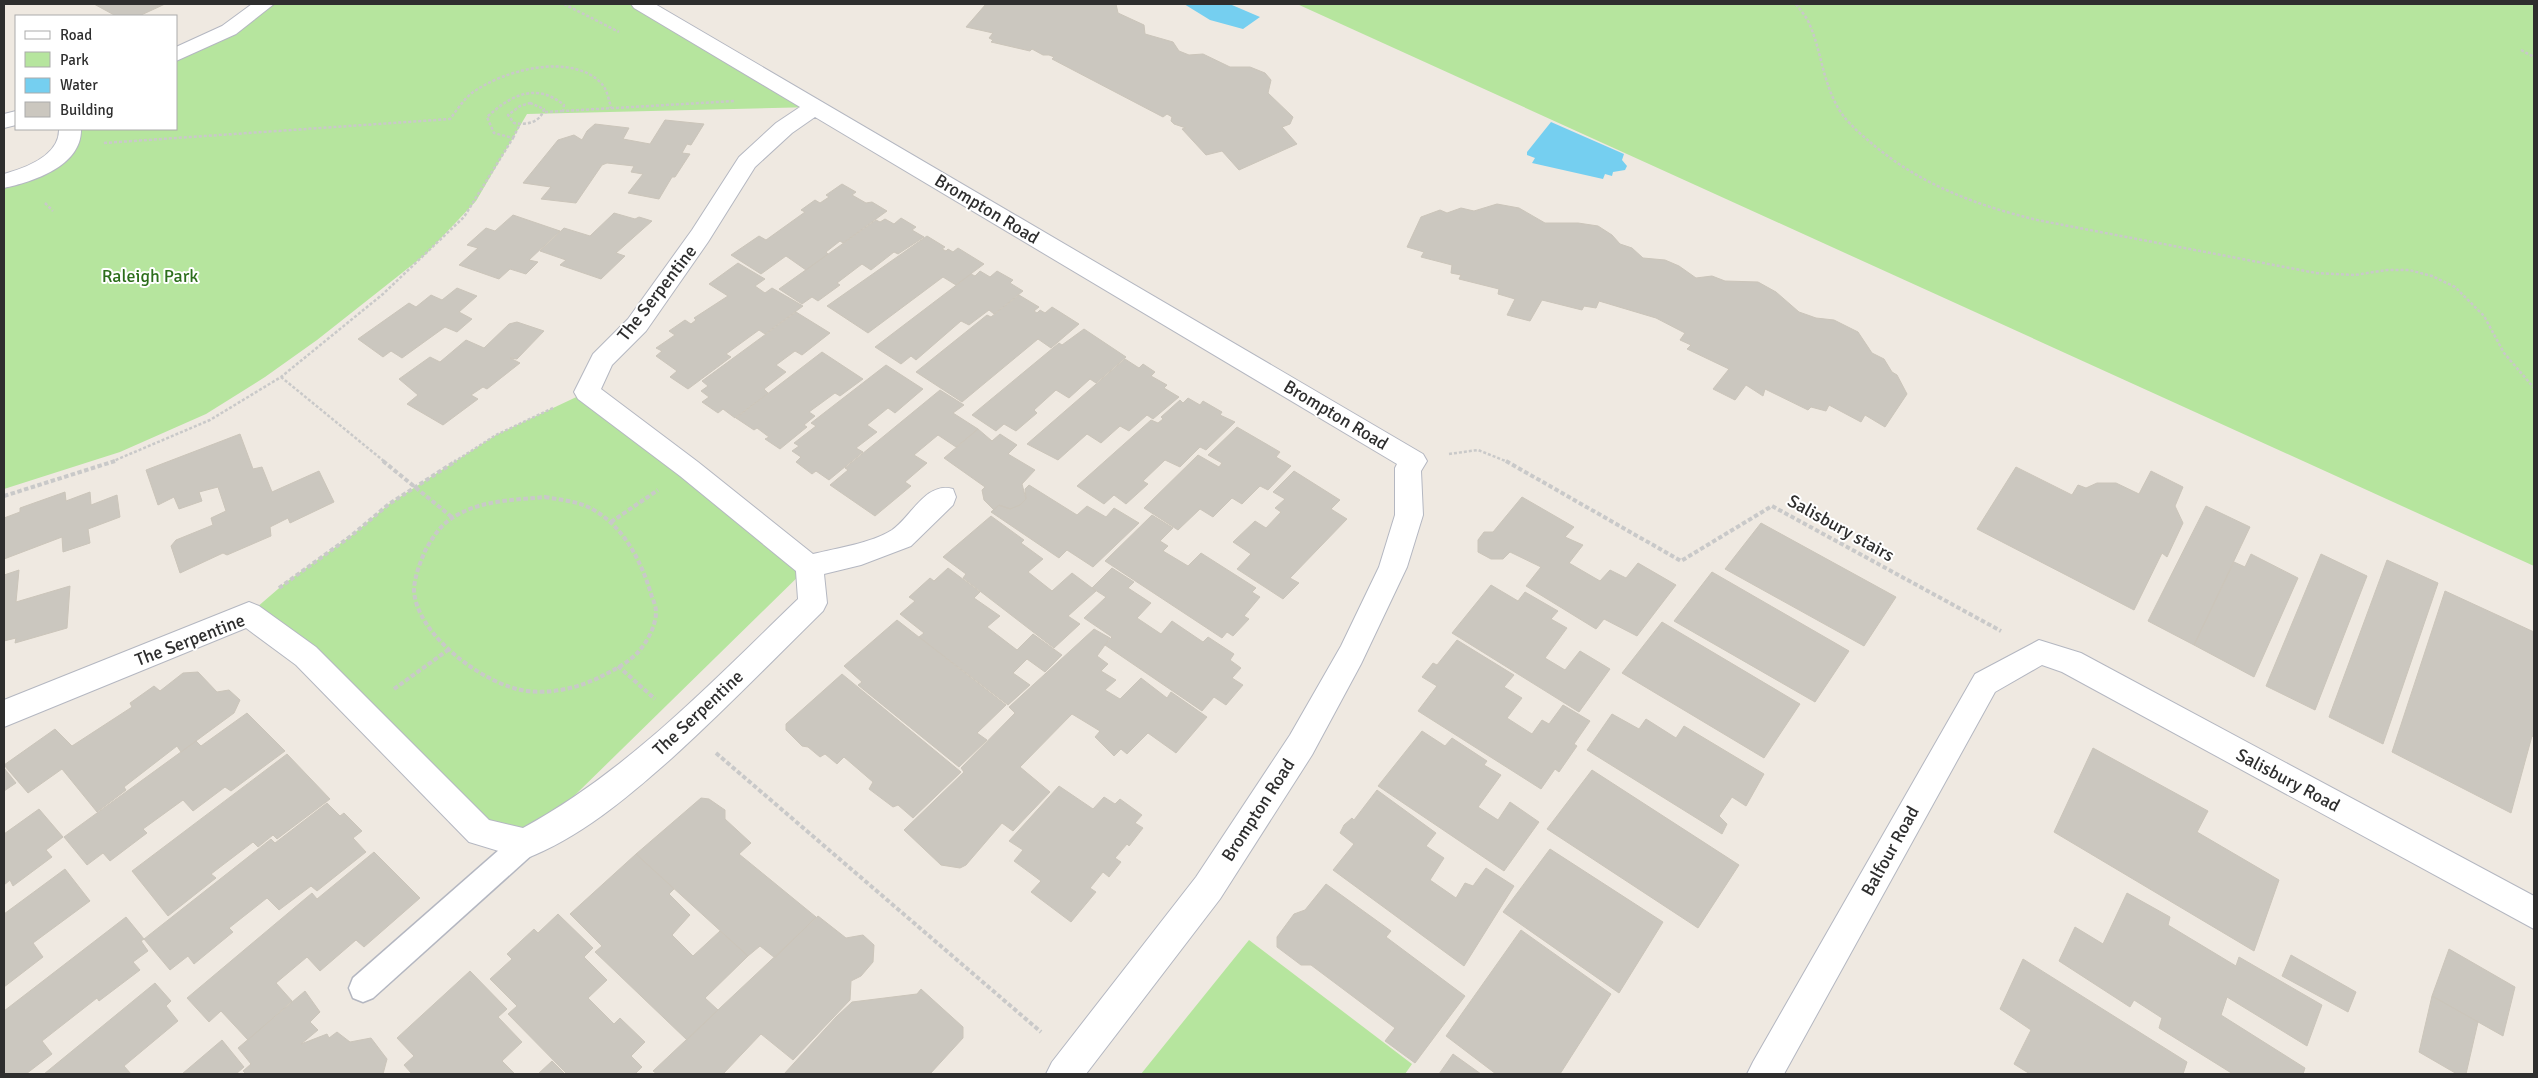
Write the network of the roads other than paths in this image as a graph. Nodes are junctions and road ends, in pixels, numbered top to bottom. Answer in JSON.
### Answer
{"nodes":[{"id":1,"x":264,"y":4,"type":"edge"},
{"id":2,"x":640,"y":4,"type":"edge"},
{"id":3,"x":178,"y":54,"type":"edge"},
{"id":4,"x":814,"y":107,"type":"junction"},
{"id":5,"x":70,"y":130,"type":"edge"},
{"id":6,"x":4,"y":181,"type":"edge"},
{"id":7,"x":943,"y":497,"type":"dead end"},
{"id":8,"x":808,"y":566,"type":"junction"},
{"id":9,"x":2039,"y":652,"type":"joint"},
{"id":10,"x":4,"y":714,"type":"edge"},
{"id":11,"x":525,"y":844,"type":"junction"},
{"id":12,"x":2534,"y":913,"type":"edge"},
{"id":13,"x":363,"y":988,"type":"dead end"},
{"id":14,"x":1070,"y":1068,"type":"edge"},
{"id":15,"x":1765,"y":1074,"type":"edge"}],
"edges":[{"from":1,"to":3,"type":"street"},
{"from":2,"to":4,"type":"street","name":"Brompton Road"},
{"from":4,"to":8,"type":"street","name":"The Serpentine"},
{"from":4,"to":14,"type":"street","name":"Brompton Road"},
{"from":5,"to":6,"type":"street"},
{"from":7,"to":8,"type":"street"},
{"from":8,"to":11,"type":"street","name":"The Serpentine"},
{"from":9,"to":12,"type":"street","name":"Salisbury Road"},
{"from":9,"to":15,"type":"street","name":"Balfour Road"},
{"from":10,"to":11,"type":"street","name":"The Serpentine"},
{"from":11,"to":13,"type":"lane"}]}
